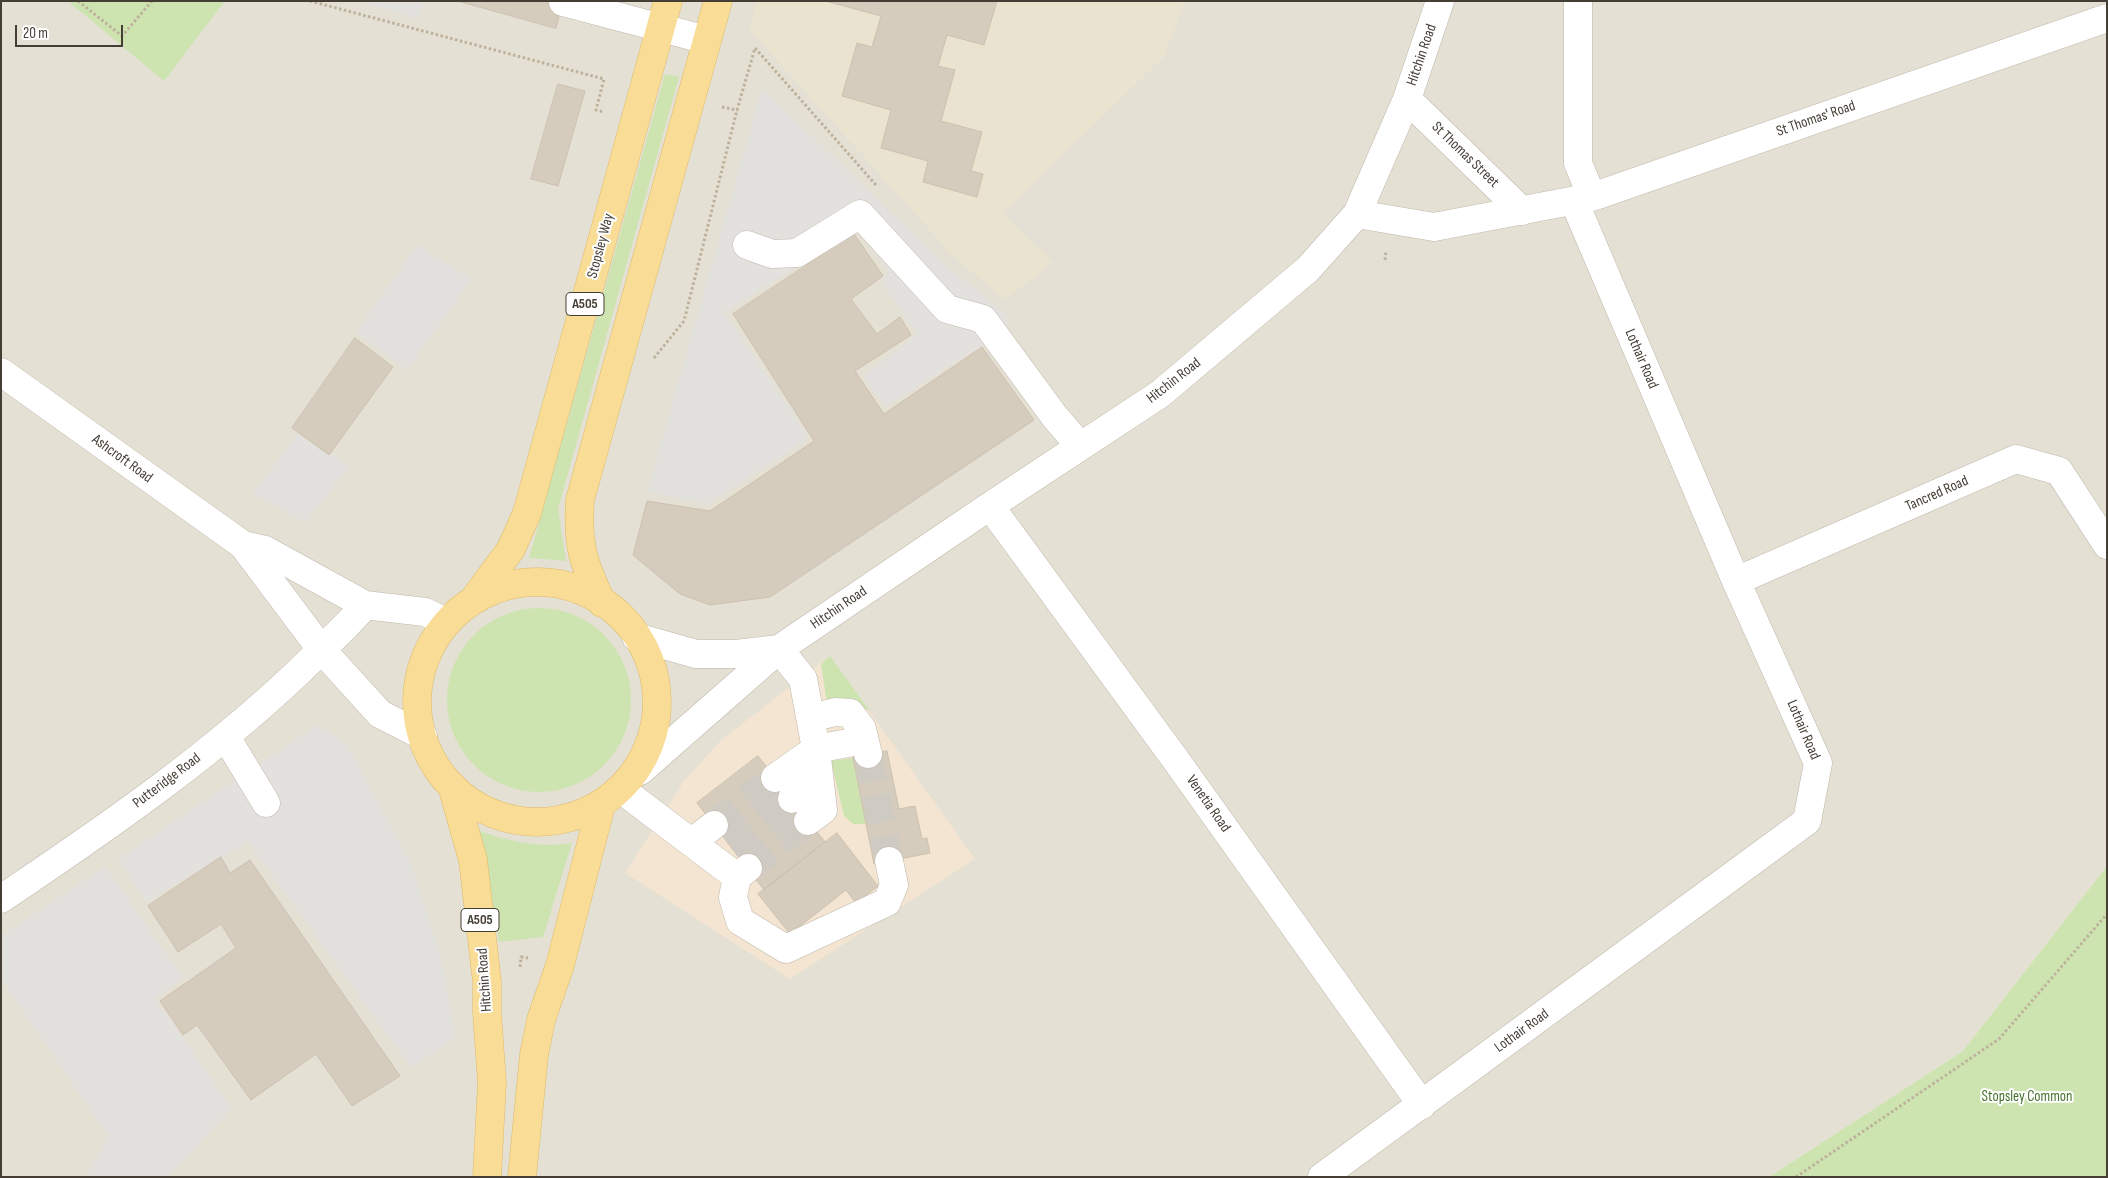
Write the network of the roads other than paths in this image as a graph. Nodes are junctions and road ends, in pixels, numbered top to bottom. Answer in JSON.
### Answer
{"nodes":[{"id":1,"x":668,"y":1,"type":"edge"},
{"id":2,"x":718,"y":1,"type":"edge"},
{"id":3,"x":1440,"y":1,"type":"edge"},
{"id":4,"x":1578,"y":1,"type":"edge"},
{"id":5,"x":563,"y":2,"type":"edge"},
{"id":6,"x":2107,"y":18,"type":"edge"},
{"id":7,"x":661,"y":28,"type":"junction"},
{"id":8,"x":707,"y":40,"type":"junction"},
{"id":9,"x":1407,"y":99,"type":"junction"},
{"id":10,"x":1583,"y":199,"type":"junction"},
{"id":11,"x":1522,"y":211,"type":"junction"},
{"id":12,"x":1357,"y":214,"type":"junction"},
{"id":13,"x":747,"y":245,"type":"dead end"},
{"id":14,"x":1,"y":372,"type":"edge"},
{"id":15,"x":1080,"y":446,"type":"junction"},
{"id":16,"x":990,"y":506,"type":"junction"},
{"id":17,"x":243,"y":545,"type":"junction"},
{"id":18,"x":2107,"y":545,"type":"edge"},
{"id":19,"x":1736,"y":581,"type":"junction"},
{"id":20,"x":477,"y":596,"type":"junction"},
{"id":21,"x":602,"y":603,"type":"junction"},
{"id":22,"x":365,"y":605,"type":"junction"},
{"id":23,"x":446,"y":622,"type":"junction"},
{"id":24,"x":636,"y":637,"type":"junction"},
{"id":25,"x":321,"y":649,"type":"junction"},
{"id":26,"x":779,"y":649,"type":"junction"},
{"id":27,"x":811,"y":718,"type":"junction"},
{"id":28,"x":423,"y":736,"type":"junction"},
{"id":29,"x":226,"y":737,"type":"junction"},
{"id":30,"x":816,"y":749,"type":"junction"},
{"id":31,"x":775,"y":778,"type":"tunnel mouth"},
{"id":32,"x":819,"y":779,"type":"junction"},
{"id":33,"x":452,"y":786,"type":"junction"},
{"id":34,"x":621,"y":789,"type":"junction"},
{"id":35,"x":792,"y":799,"type":"tunnel mouth"},
{"id":36,"x":266,"y":803,"type":"dead end"},
{"id":37,"x":808,"y":821,"type":"tunnel mouth"},
{"id":38,"x":714,"y":825,"type":"tunnel mouth"},
{"id":39,"x":692,"y":842,"type":"junction"},
{"id":40,"x":890,"y":861,"type":"tunnel mouth"},
{"id":41,"x":1,"y":899,"type":"edge"},
{"id":42,"x":1422,"y":1104,"type":"junction"},
{"id":43,"x":487,"y":1177,"type":"edge"},
{"id":44,"x":522,"y":1177,"type":"edge"},
{"id":45,"x":1322,"y":1177,"type":"edge"}],
"edges":[{"from":1,"to":7,"type":"main road","name":"Stopsley Way","number":"A505"},
{"from":2,"to":8,"type":"main road","number":"A505"},
{"from":3,"to":9,"type":"street","name":"Hitchin Road"},
{"from":4,"to":10,"type":"street","name":"Lothair Road"},
{"from":5,"to":7,"type":"street"},
{"from":6,"to":10,"type":"street","name":"St Thomas' Road"},
{"from":7,"to":8,"type":"street"},
{"from":7,"to":20,"type":"main road","name":"Stopsley Way","number":"A505"},
{"from":8,"to":21,"type":"main road","number":"A505"},
{"from":9,"to":11,"type":"street","name":"St Thomas Street"},
{"from":9,"to":12,"type":"street","name":"Hitchin Road"},
{"from":10,"to":11,"type":"street","name":"St Thomas' Road"},
{"from":10,"to":19,"type":"street","name":"Lothair Road"},
{"from":11,"to":12,"type":"street","name":"St Thomas' Road"},
{"from":12,"to":15,"type":"street","name":"Hitchin Road"},
{"from":13,"to":15,"type":"street"},
{"from":14,"to":17,"type":"street","name":"Ashcroft Road"},
{"from":15,"to":16,"type":"street","name":"Hitchin Road"},
{"from":16,"to":26,"type":"street","name":"Hitchin Road"},
{"from":16,"to":42,"type":"street","name":"Venetia Road"},
{"from":17,"to":22,"type":"street","name":"Ashcroft Road"},
{"from":17,"to":25,"type":"street","name":"Ashcroft Road"},
{"from":18,"to":19,"type":"street","name":"Tancred Road"},
{"from":19,"to":42,"type":"street","name":"Lothair Road"},
{"from":20,"to":21,"type":"main road","number":"A505"},
{"from":20,"to":23,"type":"main road","number":"A505"},
{"from":21,"to":24,"type":"main road","number":"A505"},
{"from":22,"to":23,"type":"street","name":"Ashcroft Road"},
{"from":22,"to":25,"type":"street","name":"Putteridge Road"},
{"from":23,"to":28,"type":"main road","number":"A505"},
{"from":24,"to":26,"type":"street","name":"Hitchin Road"},
{"from":24,"to":34,"type":"main road","number":"A505"},
{"from":25,"to":28,"type":"street","name":"Ashcroft Road"},
{"from":25,"to":29,"type":"street","name":"Putteridge Road"},
{"from":26,"to":27,"type":"street"},
{"from":26,"to":34,"type":"street","name":"Hitchin Road"},
{"from":27,"to":30,"type":"street"},
{"from":27,"to":30,"type":"street"},
{"from":28,"to":33,"type":"main road","number":"A505"},
{"from":29,"to":36,"type":"street"},
{"from":29,"to":41,"type":"street","name":"Putteridge Road"},
{"from":30,"to":31,"type":"street"},
{"from":30,"to":32,"type":"street"},
{"from":32,"to":35,"type":"street"},
{"from":32,"to":37,"type":"street"},
{"from":33,"to":34,"type":"main road","number":"A505"},
{"from":33,"to":43,"type":"main road","name":"Hitchin Road","number":"A505"},
{"from":34,"to":39,"type":"street"},
{"from":34,"to":44,"type":"main road","number":"A505"},
{"from":38,"to":39,"type":"street"},
{"from":39,"to":40,"type":"street"},
{"from":42,"to":45,"type":"street","name":"Lothair Road"}]}
